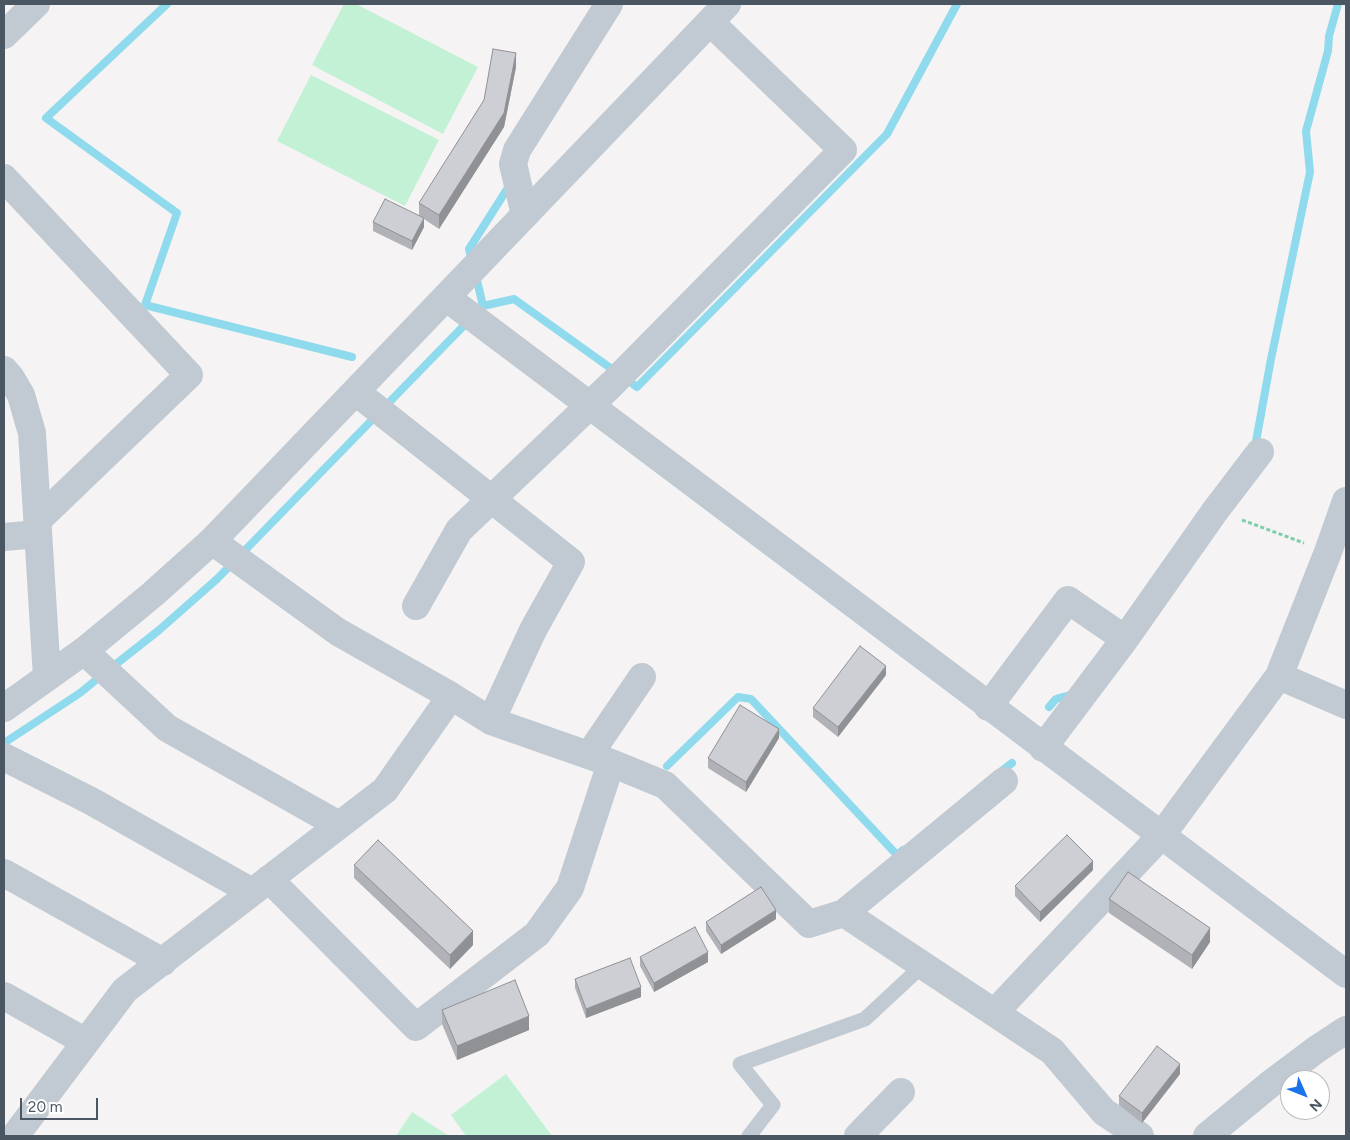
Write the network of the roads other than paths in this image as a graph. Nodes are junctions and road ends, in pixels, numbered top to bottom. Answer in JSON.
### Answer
{"nodes":[{"id":1,"x":36,"y":4,"type":"edge"},
{"id":2,"x":609,"y":4,"type":"edge"},
{"id":3,"x":719,"y":13,"type":"edge"},
{"id":4,"x":4,"y":35,"type":"edge"},
{"id":5,"x":4,"y":178,"type":"edge"},
{"id":6,"x":525,"y":216,"type":"junction"},
{"id":7,"x":455,"y":304,"type":"junction"},
{"id":8,"x":4,"y":370,"type":"edge"},
{"id":9,"x":364,"y":397,"type":"junction"},
{"id":10,"x":590,"y":406,"type":"junction"},
{"id":11,"x":1260,"y":452,"type":"dead end"},
{"id":12,"x":491,"y":497,"type":"junction"},
{"id":13,"x":1344,"y":517,"type":"edge"},
{"id":14,"x":38,"y":527,"type":"junction"},
{"id":15,"x":4,"y":537,"type":"edge"},
{"id":16,"x":228,"y":553,"type":"junction"},
{"id":17,"x":416,"y":606,"type":"dead end"},
{"id":18,"x":1125,"y":638,"type":"junction"},
{"id":19,"x":99,"y":665,"type":"junction"},
{"id":20,"x":1280,"y":676,"type":"junction"},
{"id":21,"x":47,"y":677,"type":"junction"},
{"id":22,"x":642,"y":677,"type":"dead end"},
{"id":23,"x":451,"y":696,"type":"junction"},
{"id":24,"x":1346,"y":706,"type":"edge"},
{"id":25,"x":988,"y":707,"type":"junction"},
{"id":26,"x":4,"y":708,"type":"edge"},
{"id":27,"x":491,"y":720,"type":"junction"},
{"id":28,"x":1043,"y":748,"type":"junction"},
{"id":29,"x":5,"y":758,"type":"edge"},
{"id":30,"x":600,"y":759,"type":"junction"},
{"id":31,"x":1004,"y":781,"type":"dead end"},
{"id":32,"x":339,"y":825,"type":"junction"},
{"id":33,"x":1161,"y":836,"type":"junction"},
{"id":34,"x":4,"y":873,"type":"edge"},
{"id":35,"x":261,"y":886,"type":"junction"},
{"id":36,"x":844,"y":913,"type":"junction"},
{"id":37,"x":163,"y":962,"type":"junction"},
{"id":38,"x":922,"y":966,"type":"junction"},
{"id":39,"x":1346,"y":972,"type":"edge"},
{"id":40,"x":4,"y":996,"type":"edge"},
{"id":41,"x":995,"y":1012,"type":"junction"},
{"id":42,"x":1346,"y":1030,"type":"edge"},
{"id":43,"x":86,"y":1042,"type":"junction"},
{"id":44,"x":901,"y":1092,"type":"dead end"},
{"id":45,"x":15,"y":1136,"type":"edge"},
{"id":46,"x":749,"y":1136,"type":"edge"},
{"id":47,"x":858,"y":1136,"type":"edge"},
{"id":48,"x":1140,"y":1136,"type":"edge"},
{"id":49,"x":1207,"y":1136,"type":"edge"}],
"edges":[{"from":1,"to":4,"type":"street"},
{"from":2,"to":6,"type":"street"},
{"from":3,"to":6,"type":"street"},
{"from":3,"to":10,"type":"street"},
{"from":5,"to":14,"type":"street"},
{"from":6,"to":7,"type":"street"},
{"from":7,"to":9,"type":"street"},
{"from":7,"to":10,"type":"street"},
{"from":8,"to":14,"type":"street"},
{"from":9,"to":12,"type":"street"},
{"from":9,"to":16,"type":"street"},
{"from":10,"to":12,"type":"street"},
{"from":10,"to":25,"type":"street"},
{"from":11,"to":18,"type":"street"},
{"from":12,"to":17,"type":"street"},
{"from":12,"to":27,"type":"street"},
{"from":13,"to":20,"type":"street"},
{"from":14,"to":15,"type":"street"},
{"from":14,"to":21,"type":"street"},
{"from":16,"to":19,"type":"street"},
{"from":16,"to":23,"type":"street"},
{"from":18,"to":25,"type":"street"},
{"from":18,"to":28,"type":"street"},
{"from":19,"to":21,"type":"street"},
{"from":19,"to":32,"type":"street"},
{"from":20,"to":24,"type":"street"},
{"from":20,"to":33,"type":"street"},
{"from":21,"to":26,"type":"street"},
{"from":22,"to":30,"type":"street"},
{"from":23,"to":27,"type":"street"},
{"from":23,"to":32,"type":"street"},
{"from":25,"to":28,"type":"street"},
{"from":27,"to":30,"type":"street"},
{"from":28,"to":33,"type":"street"},
{"from":29,"to":35,"type":"street"},
{"from":30,"to":35,"type":"street"},
{"from":30,"to":36,"type":"street"},
{"from":31,"to":36,"type":"street"},
{"from":32,"to":35,"type":"street"},
{"from":33,"to":39,"type":"street"},
{"from":33,"to":41,"type":"street"},
{"from":34,"to":37,"type":"street"},
{"from":35,"to":37,"type":"street"},
{"from":36,"to":38,"type":"street"},
{"from":37,"to":43,"type":"street"},
{"from":38,"to":41,"type":"street"},
{"from":38,"to":46,"type":"lane"},
{"from":40,"to":43,"type":"street"},
{"from":41,"to":48,"type":"street"},
{"from":42,"to":49,"type":"street"},
{"from":43,"to":45,"type":"street"},
{"from":44,"to":47,"type":"street"}]}
